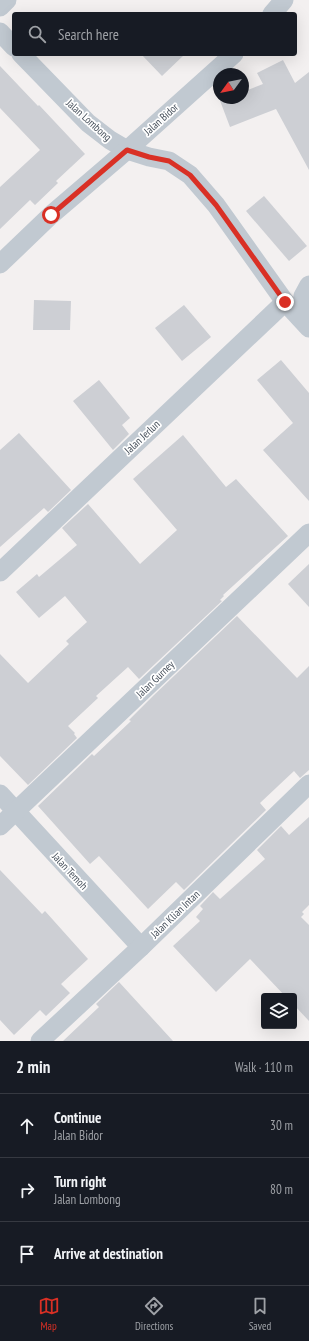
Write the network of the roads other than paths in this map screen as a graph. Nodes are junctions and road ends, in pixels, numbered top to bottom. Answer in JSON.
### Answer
{"nodes":[{"id":1,"x":7,"y":0,"type":"edge"},
{"id":2,"x":284,"y":0,"type":"edge"},
{"id":3,"x":0,"y":7,"type":"edge"},
{"id":4,"x":274,"y":12,"type":"edge"},
{"id":5,"x":0,"y":32,"type":"edge"},
{"id":6,"x":12,"y":45,"type":"edge"},
{"id":7,"x":23,"y":56,"type":"edge"},
{"id":8,"x":232,"y":56,"type":"edge"},
{"id":9,"x":127,"y":150,"type":"junction"},
{"id":10,"x":0,"y":264,"type":"edge"},
{"id":11,"x":309,"y":285,"type":"edge"},
{"id":12,"x":285,"y":302,"type":"junction"},
{"id":13,"x":304,"y":323,"type":"edge"},
{"id":14,"x":309,"y":533,"type":"edge"},
{"id":15,"x":0,"y":572,"type":"edge"},
{"id":16,"x":309,"y":784,"type":"edge"},
{"id":17,"x":0,"y":794,"type":"edge"},
{"id":18,"x":16,"y":811,"type":"junction"},
{"id":19,"x":0,"y":826,"type":"edge"},
{"id":20,"x":141,"y":947,"type":"junction"},
{"id":21,"x":40,"y":1041,"type":"edge"}],
"edges":[{"from":1,"to":3,"type":"street"},
{"from":2,"to":4,"type":"street"},
{"from":5,"to":6,"type":"street"},
{"from":7,"to":9,"type":"street","name":"Jalan Lombong"},
{"from":8,"to":9,"type":"street","name":"Jalan Bidor"},
{"from":9,"to":10,"type":"street","name":"Jalan Bidor"},
{"from":9,"to":12,"type":"street","name":"Jalan Lombong"},
{"from":11,"to":13,"type":"street"},
{"from":12,"to":13,"type":"street","name":"Jalan Lombong"},
{"from":12,"to":15,"type":"street","name":"Jalan Jerlun"},
{"from":14,"to":18,"type":"street","name":"Jalan Gurney"},
{"from":16,"to":20,"type":"street","name":"Jalan Klian Intan"},
{"from":17,"to":18,"type":"street","name":"Jalan Temoh"},
{"from":18,"to":19,"type":"street","name":"Jalan Gurney"},
{"from":18,"to":20,"type":"street","name":"Jalan Temoh"},
{"from":20,"to":21,"type":"street","name":"Jalan Klian Intan"}]}
